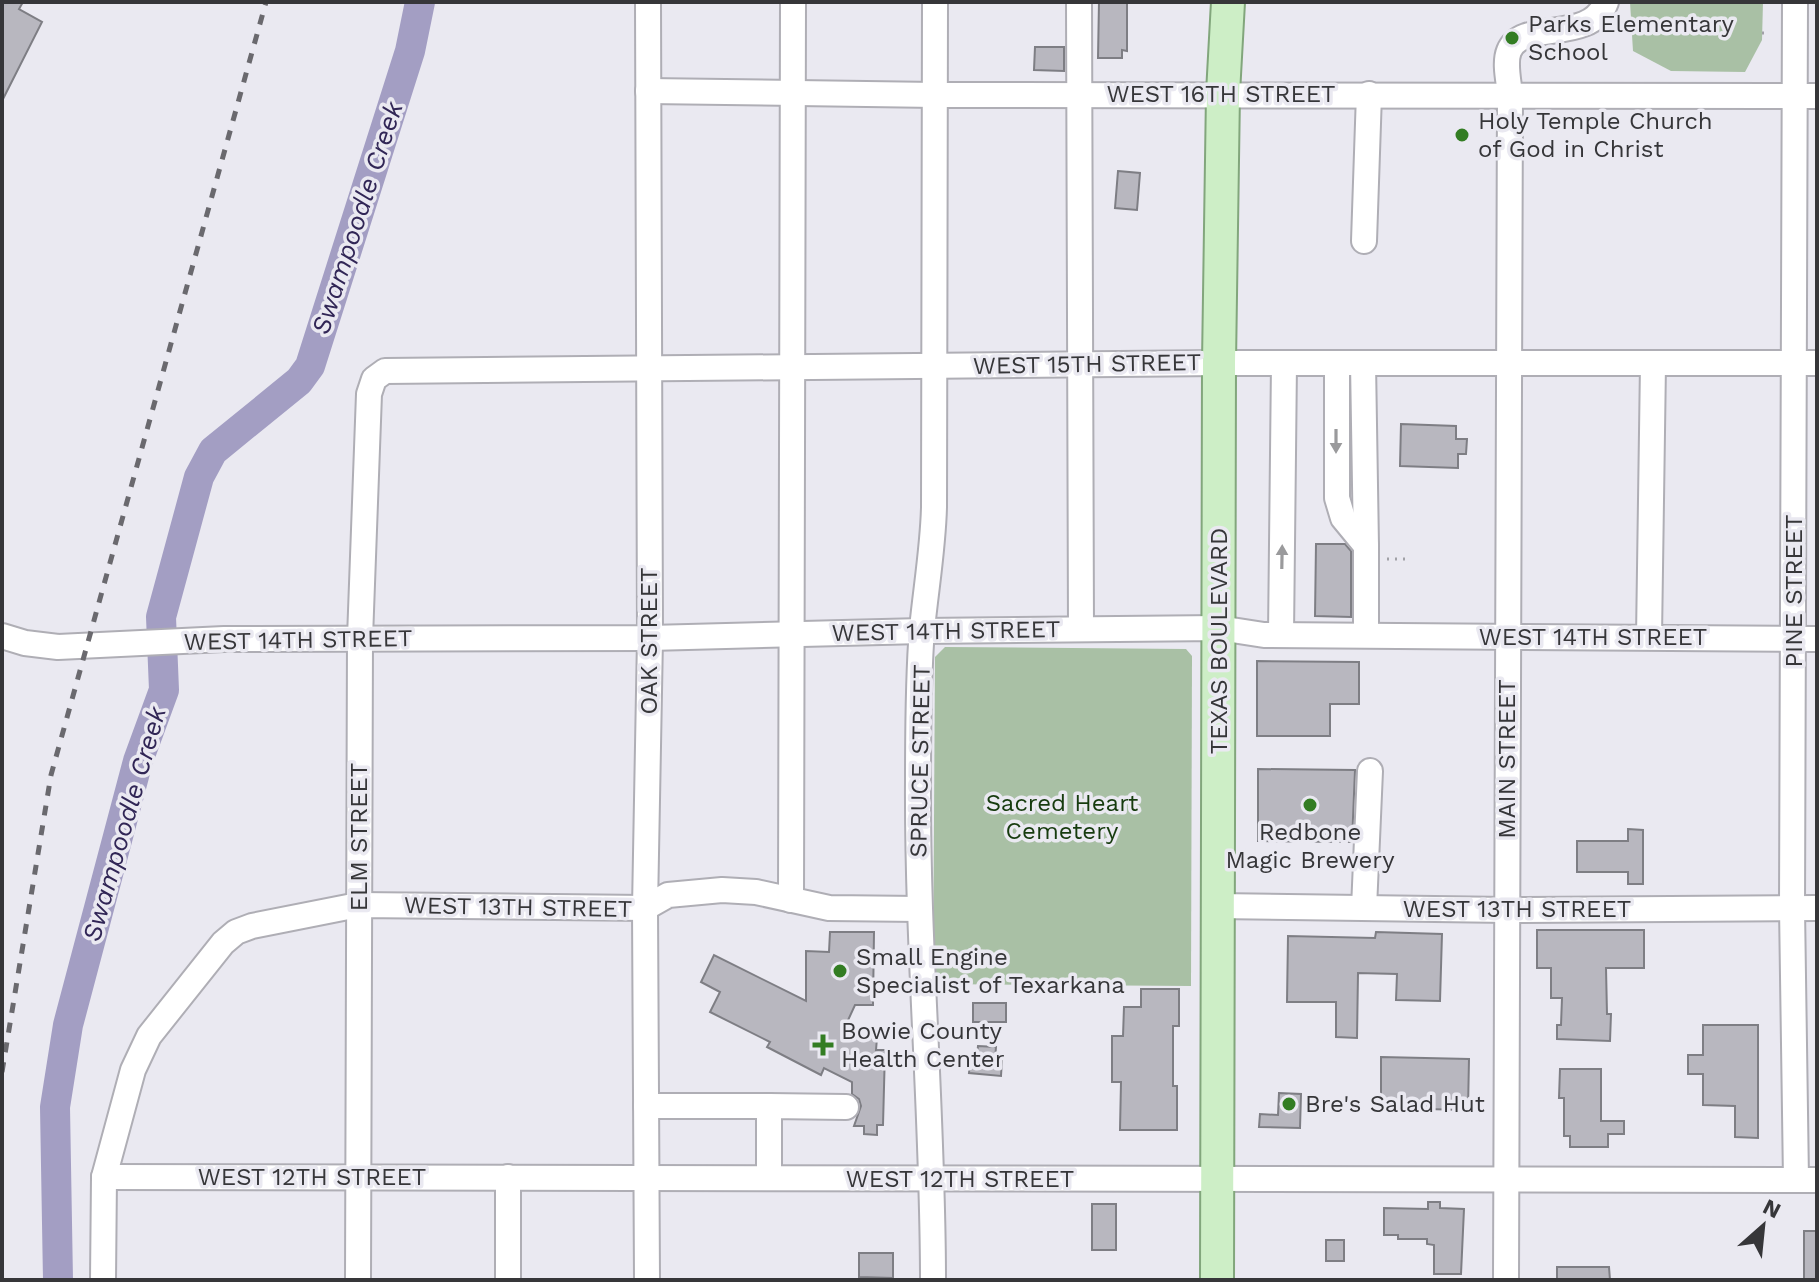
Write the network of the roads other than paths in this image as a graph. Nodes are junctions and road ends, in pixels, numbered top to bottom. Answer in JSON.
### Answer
{"nodes":[{"id":1,"x":648,"y":2,"type":"edge"},
{"id":2,"x":793,"y":2,"type":"edge"},
{"id":3,"x":935,"y":2,"type":"edge"},
{"id":4,"x":1079,"y":2,"type":"edge"},
{"id":5,"x":1228,"y":2,"type":"edge"},
{"id":6,"x":1606,"y":2,"type":"edge"},
{"id":7,"x":1795,"y":2,"type":"edge"},
{"id":8,"x":648,"y":91,"type":"junction"},
{"id":9,"x":793,"y":93,"type":"junction"},
{"id":10,"x":1223,"y":93,"type":"junction"},
{"id":11,"x":1080,"y":94,"type":"junction"},
{"id":12,"x":1369,"y":94,"type":"junction"},
{"id":13,"x":936,"y":95,"type":"junction"},
{"id":14,"x":1510,"y":95,"type":"junction"},
{"id":15,"x":1805,"y":96,"type":"edge"},
{"id":16,"x":1364,"y":241,"type":"dead end"},
{"id":17,"x":1219,"y":363,"type":"junction"},
{"id":18,"x":1284,"y":363,"type":"junction"},
{"id":19,"x":1337,"y":363,"type":"junction"},
{"id":20,"x":1363,"y":363,"type":"junction"},
{"id":21,"x":1805,"y":363,"type":"edge"},
{"id":22,"x":1079,"y":364,"type":"junction"},
{"id":23,"x":1510,"y":364,"type":"junction"},
{"id":24,"x":1653,"y":364,"type":"junction"},
{"id":25,"x":792,"y":366,"type":"junction"},
{"id":26,"x":935,"y":366,"type":"junction"},
{"id":27,"x":648,"y":367,"type":"junction"},
{"id":28,"x":369,"y":394,"type":"joint"},
{"id":29,"x":1366,"y":546,"type":"junction"},
{"id":30,"x":1219,"y":628,"type":"junction"},
{"id":31,"x":1081,"y":629,"type":"junction"},
{"id":32,"x":922,"y":631,"type":"junction"},
{"id":33,"x":791,"y":634,"type":"junction"},
{"id":34,"x":1281,"y":635,"type":"junction"},
{"id":35,"x":1366,"y":635,"type":"junction"},
{"id":36,"x":2,"y":636,"type":"edge"},
{"id":37,"x":1507,"y":636,"type":"junction"},
{"id":38,"x":1649,"y":637,"type":"junction"},
{"id":39,"x":360,"y":638,"type":"junction"},
{"id":40,"x":650,"y":638,"type":"junction"},
{"id":41,"x":1806,"y":639,"type":"edge"},
{"id":42,"x":1370,"y":771,"type":"dead end"},
{"id":43,"x":791,"y":900,"type":"junction"},
{"id":44,"x":358,"y":905,"type":"junction"},
{"id":45,"x":1217,"y":906,"type":"junction"},
{"id":46,"x":645,"y":908,"type":"junction"},
{"id":47,"x":1364,"y":908,"type":"junction"},
{"id":48,"x":1792,"y":908,"type":"junction"},
{"id":49,"x":1817,"y":908,"type":"edge"},
{"id":50,"x":919,"y":909,"type":"junction"},
{"id":51,"x":1508,"y":910,"type":"junction"},
{"id":52,"x":646,"y":1106,"type":"junction"},
{"id":53,"x":769,"y":1106,"type":"junction"},
{"id":54,"x":846,"y":1107,"type":"dead end"},
{"id":55,"x":104,"y":1177,"type":"junction"},
{"id":56,"x":358,"y":1177,"type":"junction"},
{"id":57,"x":508,"y":1177,"type":"junction"},
{"id":58,"x":646,"y":1177,"type":"junction"},
{"id":59,"x":769,"y":1178,"type":"junction"},
{"id":60,"x":1217,"y":1178,"type":"junction"},
{"id":61,"x":933,"y":1180,"type":"junction"},
{"id":62,"x":1806,"y":1180,"type":"edge"},
{"id":63,"x":1506,"y":1181,"type":"junction"},
{"id":64,"x":103,"y":1280,"type":"edge"},
{"id":65,"x":358,"y":1280,"type":"edge"},
{"id":66,"x":508,"y":1280,"type":"edge"},
{"id":67,"x":647,"y":1280,"type":"edge"},
{"id":68,"x":933,"y":1280,"type":"edge"},
{"id":69,"x":1217,"y":1280,"type":"edge"},
{"id":70,"x":1506,"y":1280,"type":"edge"}],
"edges":[{"from":1,"to":8,"type":"street","name":"OAK STREET"},
{"from":2,"to":9,"type":"street"},
{"from":3,"to":13,"type":"street","name":"SPRUCE STREET"},
{"from":4,"to":11,"type":"street"},
{"from":5,"to":10,"type":"main road","name":"TEXAS BOULEVARD"},
{"from":6,"to":14,"type":"street","name":"MAIN STREET"},
{"from":7,"to":15,"type":"street","name":"PINE STREET"},
{"from":8,"to":9,"type":"street","name":"WEST 16TH STREET"},
{"from":8,"to":27,"type":"street","name":"OAK STREET"},
{"from":9,"to":13,"type":"street","name":"WEST 16TH STREET"},
{"from":9,"to":25,"type":"street"},
{"from":10,"to":11,"type":"street","name":"WEST 16TH STREET"},
{"from":10,"to":12,"type":"street","name":"WEST 16TH STREET"},
{"from":10,"to":17,"type":"main road","name":"TEXAS BOULEVARD"},
{"from":11,"to":13,"type":"street","name":"WEST 16TH STREET"},
{"from":11,"to":22,"type":"street"},
{"from":12,"to":14,"type":"street","name":"WEST 16TH STREET"},
{"from":12,"to":16,"type":"street"},
{"from":13,"to":26,"type":"street","name":"SPRUCE STREET"},
{"from":14,"to":15,"type":"street","name":"WEST 16TH STREET"},
{"from":14,"to":23,"type":"street","name":"MAIN STREET"},
{"from":15,"to":21,"type":"street","name":"PINE STREET"},
{"from":17,"to":18,"type":"street","name":"WEST 15TH STREET"},
{"from":17,"to":22,"type":"street","name":"WEST 15TH STREET"},
{"from":17,"to":30,"type":"main road","name":"TEXAS BOULEVARD"},
{"from":18,"to":19,"type":"street","name":"WEST 15TH STREET"},
{"from":34,"to":18,"type":"street","one_way":true},
{"from":19,"to":20,"type":"street","name":"WEST 15TH STREET"},
{"from":19,"to":29,"type":"street","one_way":true},
{"from":20,"to":23,"type":"street","name":"WEST 15TH STREET"},
{"from":20,"to":29,"type":"street"},
{"from":21,"to":24,"type":"street","name":"WEST 15TH STREET"},
{"from":21,"to":41,"type":"street","name":"PINE STREET"},
{"from":22,"to":26,"type":"street","name":"WEST 15TH STREET"},
{"from":22,"to":31,"type":"street"},
{"from":23,"to":24,"type":"street","name":"WEST 15TH STREET"},
{"from":23,"to":37,"type":"street","name":"MAIN STREET"},
{"from":24,"to":38,"type":"street"},
{"from":25,"to":26,"type":"street","name":"WEST 15TH STREET"},
{"from":25,"to":27,"type":"street","name":"WEST 15TH STREET"},
{"from":25,"to":33,"type":"street"},
{"from":26,"to":32,"type":"street","name":"SPRUCE STREET"},
{"from":27,"to":28,"type":"street","name":"WEST 15TH STREET"},
{"from":27,"to":40,"type":"street","name":"OAK STREET"},
{"from":28,"to":39,"type":"street","name":"ELM STREET"},
{"from":29,"to":35,"type":"street"},
{"from":30,"to":31,"type":"street","name":"WEST 14TH STREET"},
{"from":30,"to":34,"type":"street","name":"WEST 14TH STREET"},
{"from":30,"to":45,"type":"main road","name":"TEXAS BOULEVARD"},
{"from":31,"to":32,"type":"street","name":"WEST 14TH STREET"},
{"from":32,"to":33,"type":"street","name":"WEST 14TH STREET"},
{"from":32,"to":50,"type":"street","name":"SPRUCE STREET"},
{"from":33,"to":40,"type":"street","name":"WEST 14TH STREET"},
{"from":33,"to":43,"type":"street"},
{"from":34,"to":35,"type":"street","name":"WEST 14TH STREET"},
{"from":35,"to":37,"type":"street","name":"WEST 14TH STREET"},
{"from":36,"to":39,"type":"street","name":"WEST 14TH STREET"},
{"from":37,"to":38,"type":"street","name":"WEST 14TH STREET"},
{"from":37,"to":51,"type":"street","name":"MAIN STREET"},
{"from":38,"to":41,"type":"street","name":"WEST 14TH STREET"},
{"from":39,"to":40,"type":"street","name":"WEST 14TH STREET"},
{"from":39,"to":44,"type":"street","name":"ELM STREET"},
{"from":40,"to":46,"type":"street","name":"OAK STREET"},
{"from":41,"to":48,"type":"street","name":"PINE STREET"},
{"from":42,"to":47,"type":"street"},
{"from":43,"to":46,"type":"street","name":"WEST 13TH STREET"},
{"from":43,"to":50,"type":"street","name":"WEST 13TH STREET"},
{"from":44,"to":46,"type":"street","name":"WEST 13TH STREET"},
{"from":44,"to":55,"type":"street","name":"WEST 13TH STREET"},
{"from":44,"to":56,"type":"street","name":"ELM STREET"},
{"from":45,"to":47,"type":"street","name":"WEST 13TH STREET"},
{"from":45,"to":60,"type":"main road","name":"TEXAS BOULEVARD"},
{"from":46,"to":52,"type":"street","name":"OAK STREET"},
{"from":47,"to":51,"type":"street","name":"WEST 13TH STREET"},
{"from":48,"to":49,"type":"street","name":"WEST 13TH STREET"},
{"from":48,"to":51,"type":"street","name":"WEST 13TH STREET"},
{"from":48,"to":62,"type":"street","name":"PINE STREET"},
{"from":50,"to":61,"type":"street","name":"SPRUCE STREET"},
{"from":51,"to":63,"type":"street","name":"MAIN STREET"},
{"from":52,"to":53,"type":"street"},
{"from":52,"to":58,"type":"street","name":"OAK STREET"},
{"from":53,"to":54,"type":"street"},
{"from":53,"to":59,"type":"street"},
{"from":55,"to":56,"type":"street","name":"WEST 12TH STREET"},
{"from":55,"to":64,"type":"street","name":"WEST 13TH STREET"},
{"from":56,"to":57,"type":"street","name":"WEST 12TH STREET"},
{"from":56,"to":65,"type":"street","name":"ELM STREET"},
{"from":57,"to":58,"type":"street","name":"WEST 12TH STREET"},
{"from":57,"to":66,"type":"street"},
{"from":58,"to":59,"type":"street","name":"WEST 12TH STREET"},
{"from":58,"to":67,"type":"street","name":"OAK STREET"},
{"from":59,"to":61,"type":"street","name":"WEST 12TH STREET"},
{"from":60,"to":61,"type":"street","name":"WEST 12TH STREET"},
{"from":60,"to":63,"type":"street","name":"WEST 12TH STREET"},
{"from":60,"to":69,"type":"main road","name":"TEXAS BOULEVARD"},
{"from":61,"to":68,"type":"street","name":"SPRUCE STREET"},
{"from":62,"to":63,"type":"street","name":"WEST 12TH STREET"},
{"from":63,"to":70,"type":"street","name":"MAIN STREET"}]}
